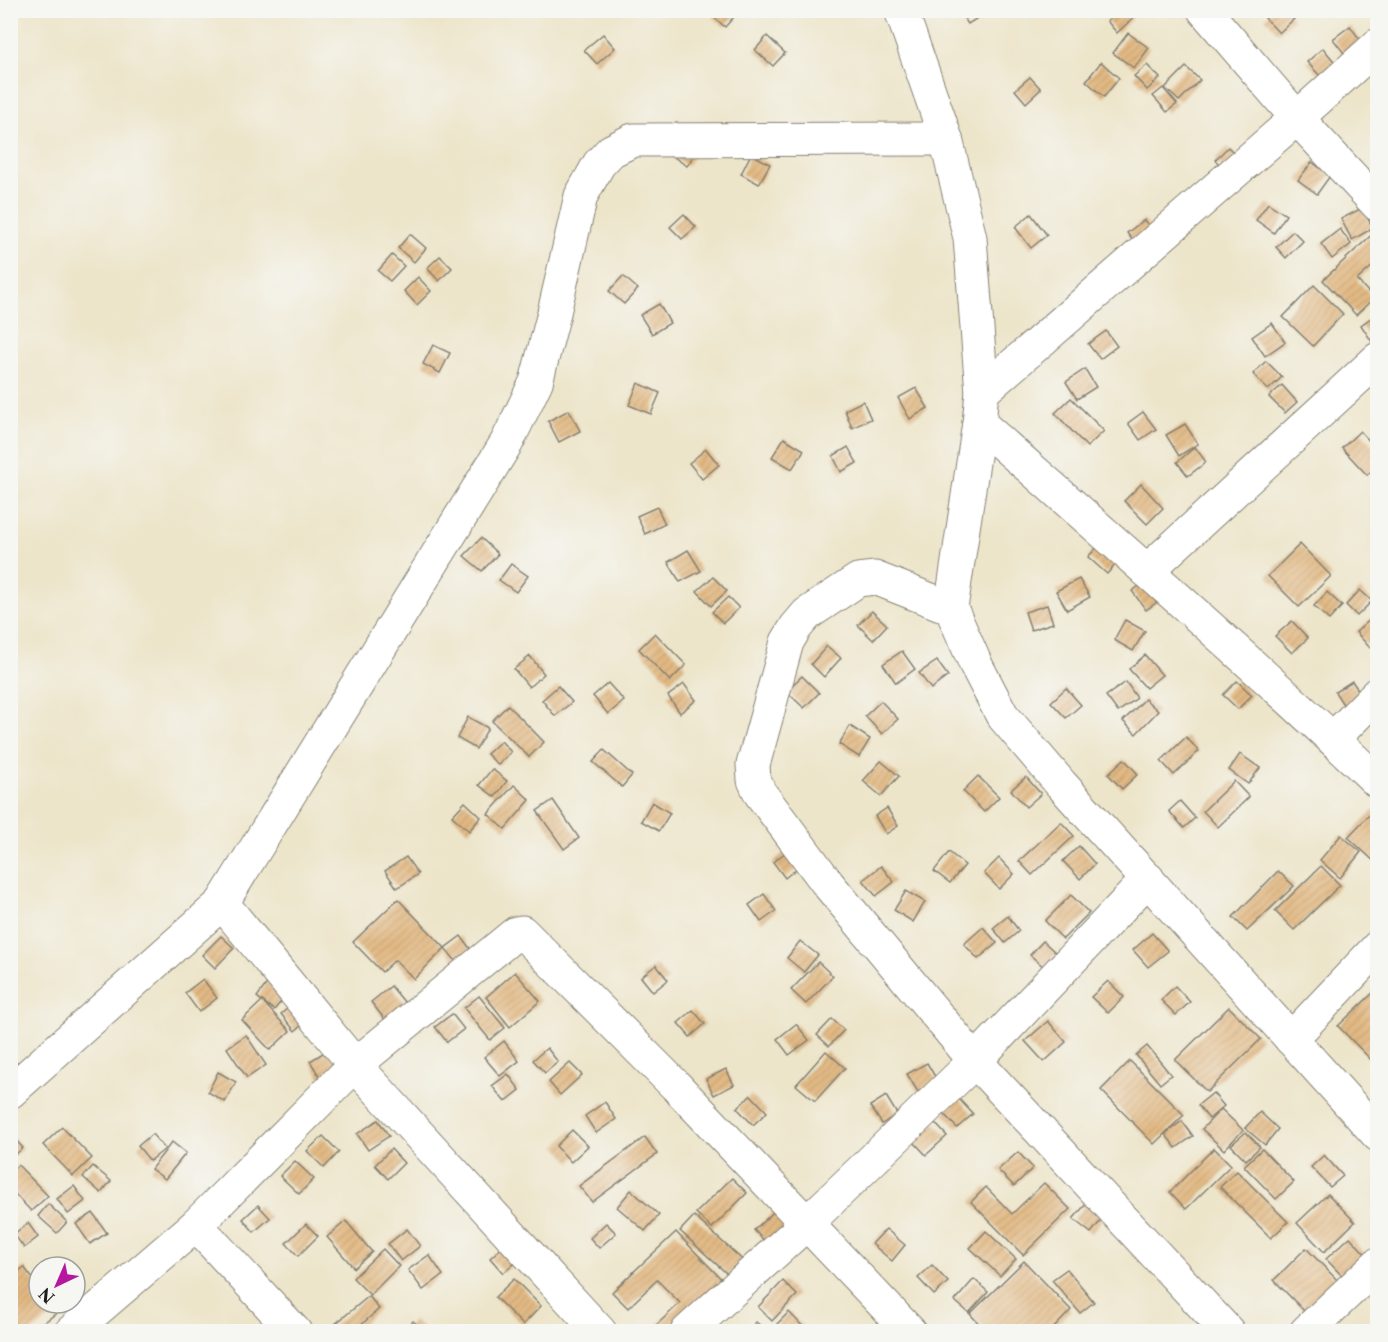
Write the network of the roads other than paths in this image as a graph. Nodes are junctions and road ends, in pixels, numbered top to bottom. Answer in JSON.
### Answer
{"nodes":[{"id":1,"x":901,"y":10,"type":"edge"},
{"id":2,"x":1204,"y":10,"type":"edge"},
{"id":3,"x":1377,"y":45,"type":"edge"},
{"id":4,"x":1297,"y":118,"type":"junction"},
{"id":5,"x":946,"y":139,"type":"junction"},
{"id":6,"x":1377,"y":205,"type":"edge"},
{"id":7,"x":1377,"y":359,"type":"edge"},
{"id":8,"x":981,"y":407,"type":"junction"},
{"id":9,"x":1147,"y":571,"type":"junction"},
{"id":10,"x":951,"y":608,"type":"junction"},
{"id":11,"x":1377,"y":693,"type":"edge"},
{"id":12,"x":1333,"y":740,"type":"junction"},
{"id":13,"x":1377,"y":782,"type":"edge"},
{"id":14,"x":1148,"y":879,"type":"junction"},
{"id":15,"x":222,"y":903,"type":"junction"},
{"id":16,"x":1377,"y":947,"type":"edge"},
{"id":17,"x":1291,"y":1039,"type":"junction"},
{"id":18,"x":975,"y":1061,"type":"junction"},
{"id":19,"x":355,"y":1065,"type":"junction"},
{"id":20,"x":10,"y":1092,"type":"edge"},
{"id":21,"x":1377,"y":1135,"type":"edge"},
{"id":22,"x":807,"y":1224,"type":"junction"},
{"id":23,"x":196,"y":1225,"type":"junction"},
{"id":24,"x":1377,"y":1264,"type":"edge"},
{"id":25,"x":71,"y":1332,"type":"edge"},
{"id":26,"x":295,"y":1332,"type":"edge"},
{"id":27,"x":600,"y":1332,"type":"edge"},
{"id":28,"x":687,"y":1332,"type":"edge"},
{"id":29,"x":910,"y":1332,"type":"edge"},
{"id":30,"x":1228,"y":1332,"type":"edge"},
{"id":31,"x":1305,"y":1332,"type":"edge"}],
"edges":[{"from":1,"to":5,"type":"street"},
{"from":2,"to":4,"type":"street"},
{"from":3,"to":4,"type":"street"},
{"from":4,"to":6,"type":"street"},
{"from":4,"to":8,"type":"street"},
{"from":5,"to":8,"type":"street"},
{"from":5,"to":15,"type":"street"},
{"from":7,"to":9,"type":"street"},
{"from":8,"to":9,"type":"street"},
{"from":8,"to":10,"type":"street"},
{"from":9,"to":12,"type":"street"},
{"from":10,"to":14,"type":"street"},
{"from":10,"to":18,"type":"street"},
{"from":11,"to":12,"type":"street"},
{"from":12,"to":13,"type":"street"},
{"from":14,"to":17,"type":"street"},
{"from":14,"to":18,"type":"street"},
{"from":15,"to":19,"type":"street"},
{"from":15,"to":20,"type":"street"},
{"from":16,"to":17,"type":"street"},
{"from":17,"to":21,"type":"street"},
{"from":18,"to":22,"type":"street"},
{"from":18,"to":30,"type":"street"},
{"from":19,"to":22,"type":"street"},
{"from":19,"to":23,"type":"street"},
{"from":19,"to":27,"type":"street"},
{"from":22,"to":28,"type":"street"},
{"from":22,"to":29,"type":"street"},
{"from":23,"to":25,"type":"street"},
{"from":23,"to":26,"type":"street"},
{"from":24,"to":31,"type":"street"}]}
